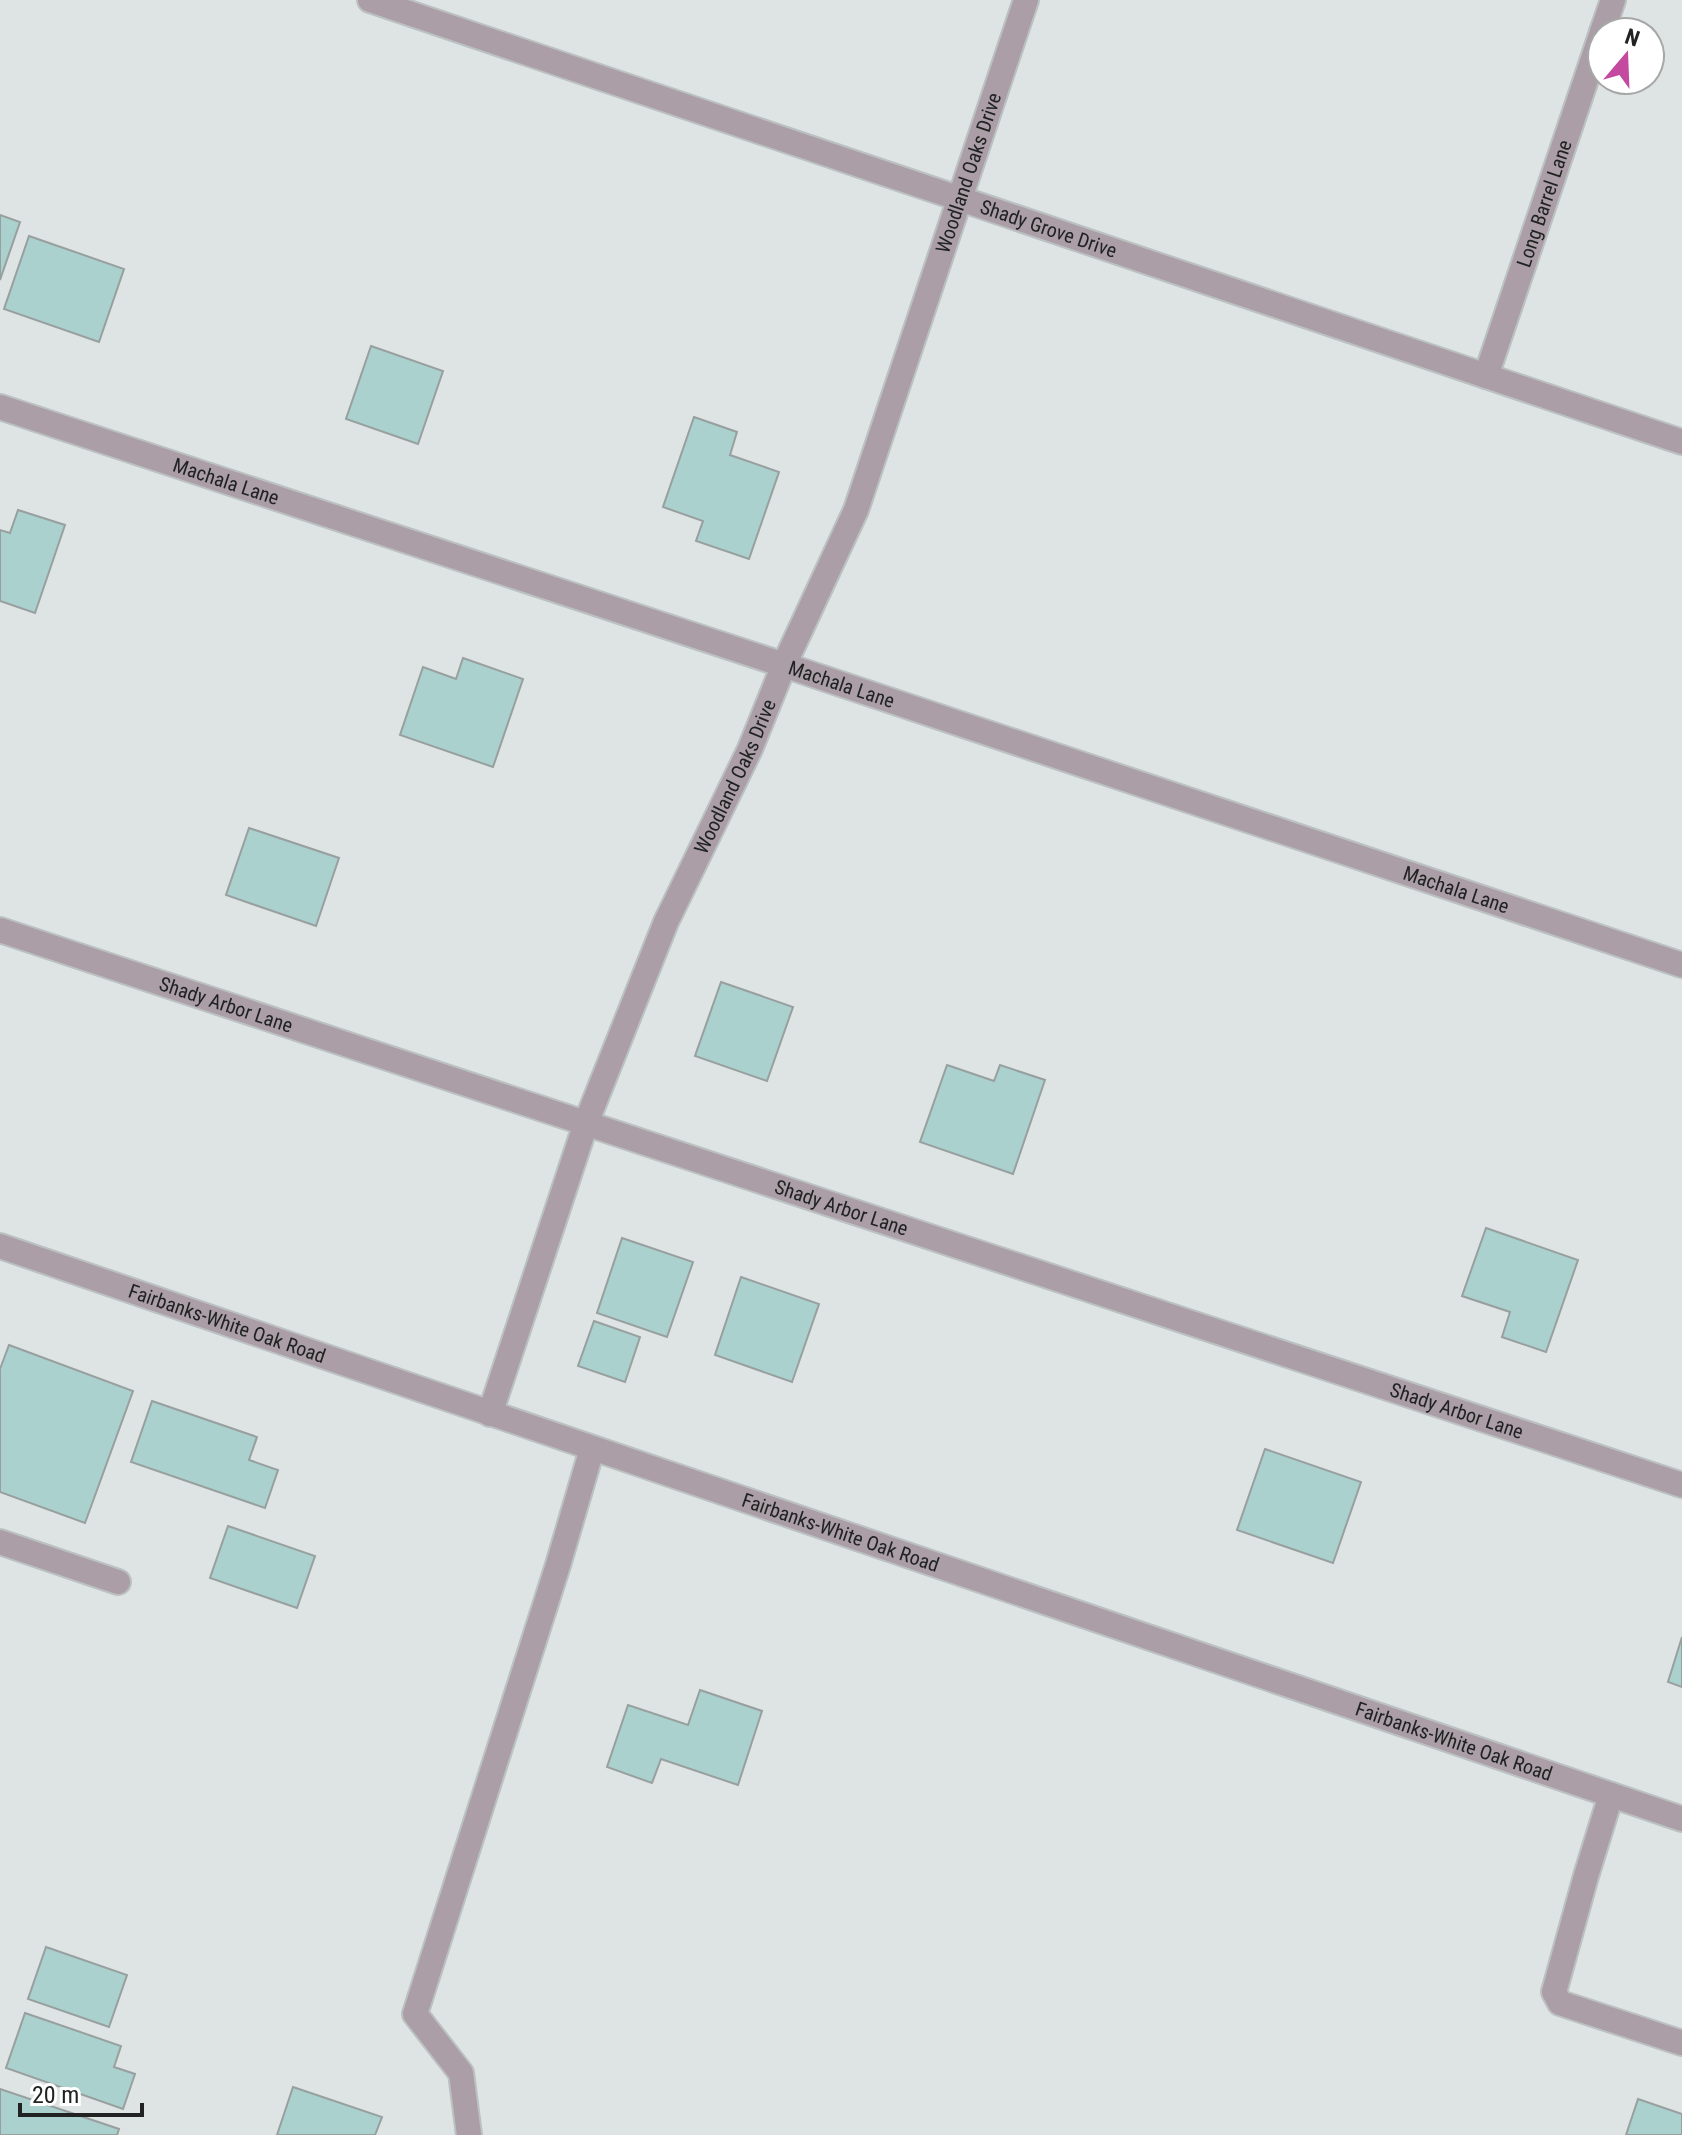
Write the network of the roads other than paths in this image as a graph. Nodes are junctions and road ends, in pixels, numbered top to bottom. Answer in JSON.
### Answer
{"nodes":[{"id":1,"x":370,"y":0,"type":"edge"},
{"id":2,"x":1026,"y":0,"type":"edge"},
{"id":3,"x":432,"y":10,"type":"edge"},
{"id":4,"x":1586,"y":79,"type":"edge"},
{"id":5,"x":959,"y":198,"type":"junction"},
{"id":6,"x":1486,"y":376,"type":"junction"},
{"id":7,"x":0,"y":407,"type":"edge"},
{"id":8,"x":1682,"y":442,"type":"edge"},
{"id":9,"x":784,"y":665,"type":"junction"},
{"id":10,"x":0,"y":930,"type":"edge"},
{"id":11,"x":1682,"y":965,"type":"edge"},
{"id":12,"x":586,"y":1123,"type":"junction"},
{"id":13,"x":0,"y":1246,"type":"edge"},
{"id":14,"x":490,"y":1414,"type":"junction"},
{"id":15,"x":592,"y":1449,"type":"junction"},
{"id":16,"x":1682,"y":1485,"type":"edge"},
{"id":17,"x":0,"y":1542,"type":"edge"},
{"id":18,"x":118,"y":1582,"type":"dead end"},
{"id":19,"x":1611,"y":1795,"type":"junction"},
{"id":20,"x":1682,"y":1819,"type":"edge"},
{"id":21,"x":1682,"y":2043,"type":"edge"},
{"id":22,"x":469,"y":2135,"type":"edge"}],
"edges":[{"from":1,"to":3,"type":"street","name":"Shady Grove Drive"},
{"from":2,"to":5,"type":"street","name":"Woodland Oaks Drive"},
{"from":3,"to":5,"type":"street","name":"Shady Grove Drive"},
{"from":4,"to":6,"type":"street","name":"Long Barrel Lane"},
{"from":5,"to":6,"type":"street","name":"Shady Grove Drive"},
{"from":5,"to":9,"type":"street","name":"Woodland Oaks Drive"},
{"from":6,"to":8,"type":"street","name":"Shady Grove Drive"},
{"from":7,"to":9,"type":"street","name":"Machala Lane"},
{"from":9,"to":11,"type":"street","name":"Machala Lane"},
{"from":9,"to":12,"type":"street","name":"Woodland Oaks Drive"},
{"from":10,"to":12,"type":"street","name":"Shady Arbor Lane"},
{"from":12,"to":14,"type":"street","name":"Woodland Oaks Drive"},
{"from":12,"to":16,"type":"street","name":"Shady Arbor Lane"},
{"from":13,"to":14,"type":"street","name":"Fairbanks-White Oak Road"},
{"from":14,"to":15,"type":"street","name":"Fairbanks-White Oak Road"},
{"from":15,"to":19,"type":"street","name":"Fairbanks-White Oak Road"},
{"from":15,"to":22,"type":"street"},
{"from":17,"to":18,"type":"street"},
{"from":19,"to":20,"type":"street","name":"Fairbanks-White Oak Road"},
{"from":19,"to":21,"type":"street"}]}
